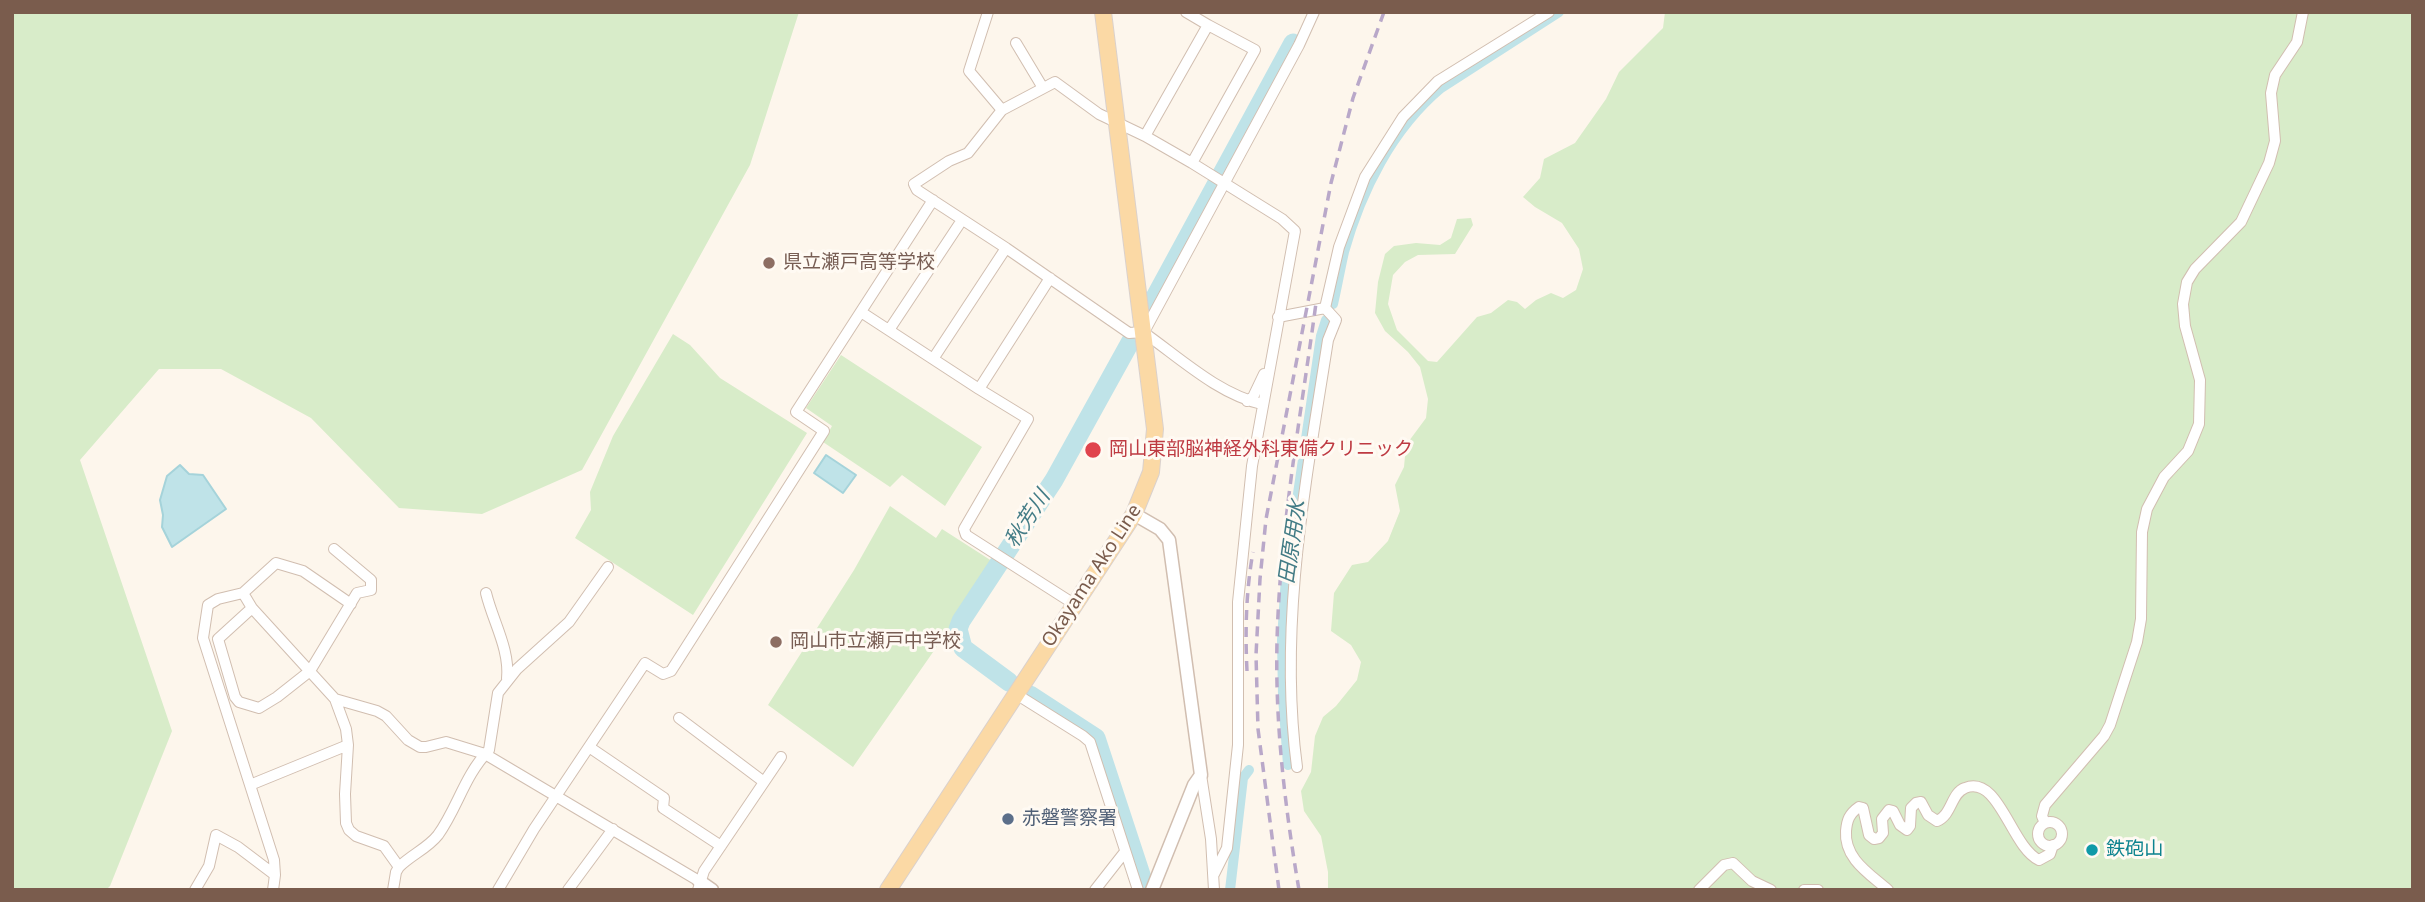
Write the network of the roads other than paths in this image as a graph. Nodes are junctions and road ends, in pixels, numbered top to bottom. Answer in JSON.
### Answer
{"nodes":[{"id":1,"x":988,"y":12,"type":"edge"},
{"id":2,"x":1103,"y":12,"type":"edge"},
{"id":3,"x":1186,"y":12,"type":"edge"},
{"id":4,"x":1314,"y":12,"type":"edge"},
{"id":5,"x":1549,"y":12,"type":"edge"},
{"id":6,"x":2303,"y":12,"type":"edge"},
{"id":7,"x":1208,"y":24,"type":"junction"},
{"id":8,"x":1016,"y":43,"type":"dead end"},
{"id":9,"x":1044,"y":88,"type":"junction"},
{"id":10,"x":1002,"y":110,"type":"junction"},
{"id":11,"x":1115,"y":121,"type":"junction"},
{"id":12,"x":1145,"y":136,"type":"junction"},
{"id":13,"x":1192,"y":163,"type":"junction"},
{"id":14,"x":1223,"y":184,"type":"junction"},
{"id":15,"x":933,"y":200,"type":"junction"},
{"id":16,"x":962,"y":220,"type":"junction"},
{"id":17,"x":1006,"y":248,"type":"junction"},
{"id":18,"x":1050,"y":278,"type":"junction"},
{"id":19,"x":1325,"y":309,"type":"junction"},
{"id":20,"x":861,"y":312,"type":"junction"},
{"id":21,"x":1279,"y":317,"type":"junction"},
{"id":22,"x":889,"y":330,"type":"junction"},
{"id":23,"x":1143,"y":332,"type":"junction"},
{"id":24,"x":933,"y":359,"type":"junction"},
{"id":25,"x":1269,"y":364,"type":"junction"},
{"id":26,"x":979,"y":389,"type":"junction"},
{"id":27,"x":1247,"y":401,"type":"junction"},
{"id":28,"x":1262,"y":404,"type":"junction"},
{"id":29,"x":1134,"y":514,"type":"junction"},
{"id":30,"x":334,"y":549,"type":"dead end"},
{"id":31,"x":608,"y":567,"type":"dead end"},
{"id":32,"x":243,"y":593,"type":"junction"},
{"id":33,"x":486,"y":593,"type":"dead end"},
{"id":34,"x":351,"y":604,"type":"junction"},
{"id":35,"x":1074,"y":604,"type":"junction"},
{"id":36,"x":252,"y":608,"type":"junction"},
{"id":37,"x":310,"y":671,"type":"junction"},
{"id":38,"x":507,"y":680,"type":"junction"},
{"id":39,"x":1016,"y":694,"type":"junction"},
{"id":40,"x":335,"y":699,"type":"junction"},
{"id":41,"x":679,"y":718,"type":"dead end"},
{"id":42,"x":348,"y":745,"type":"junction"},
{"id":43,"x":589,"y":747,"type":"junction"},
{"id":44,"x":485,"y":754,"type":"junction"},
{"id":45,"x":781,"y":757,"type":"dead end"},
{"id":46,"x":1297,"y":767,"type":"dead end"},
{"id":47,"x":1201,"y":775,"type":"junction"},
{"id":48,"x":764,"y":782,"type":"junction"},
{"id":49,"x":250,"y":785,"type":"junction"},
{"id":50,"x":558,"y":795,"type":"junction"},
{"id":51,"x":2045,"y":823,"type":"junction"},
{"id":52,"x":613,"y":830,"type":"junction"},
{"id":53,"x":2053,"y":845,"type":"junction"},
{"id":54,"x":721,"y":846,"type":"junction"},
{"id":55,"x":1124,"y":853,"type":"junction"},
{"id":56,"x":399,"y":867,"type":"junction"},
{"id":57,"x":1214,"y":874,"type":"junction"},
{"id":58,"x":275,"y":875,"type":"junction"},
{"id":59,"x":699,"y":886,"type":"edge"},
{"id":60,"x":195,"y":890,"type":"edge"},
{"id":61,"x":273,"y":890,"type":"edge"},
{"id":62,"x":393,"y":890,"type":"edge"},
{"id":63,"x":498,"y":890,"type":"edge"},
{"id":64,"x":568,"y":890,"type":"edge"},
{"id":65,"x":712,"y":890,"type":"edge"},
{"id":66,"x":888,"y":890,"type":"edge"},
{"id":67,"x":1095,"y":890,"type":"edge"},
{"id":68,"x":1138,"y":890,"type":"edge"},
{"id":69,"x":1153,"y":890,"type":"edge"},
{"id":70,"x":1213,"y":890,"type":"edge"},
{"id":71,"x":1699,"y":890,"type":"edge"},
{"id":72,"x":1771,"y":890,"type":"edge"},
{"id":73,"x":1804,"y":890,"type":"edge"},
{"id":74,"x":1818,"y":890,"type":"edge"},
{"id":75,"x":1888,"y":890,"type":"edge"}],
"edges":[{"from":1,"to":10,"type":"street"},
{"from":2,"to":11,"type":"main road","name":"Okayama Ako Line"},
{"from":3,"to":7,"type":"street"},
{"from":4,"to":14,"type":"street"},
{"from":5,"to":19,"type":"street"},
{"from":6,"to":51,"type":"street"},
{"from":7,"to":12,"type":"street"},
{"from":7,"to":13,"type":"street"},
{"from":8,"to":9,"type":"street"},
{"from":9,"to":10,"type":"street"},
{"from":9,"to":11,"type":"street"},
{"from":10,"to":15,"type":"street"},
{"from":11,"to":12,"type":"street"},
{"from":11,"to":23,"type":"main road","name":"Okayama Ako Line"},
{"from":12,"to":13,"type":"street"},
{"from":13,"to":14,"type":"street"},
{"from":14,"to":21,"type":"street"},
{"from":14,"to":23,"type":"street"},
{"from":15,"to":16,"type":"street"},
{"from":15,"to":20,"type":"street"},
{"from":16,"to":17,"type":"street"},
{"from":16,"to":22,"type":"street"},
{"from":17,"to":18,"type":"street"},
{"from":17,"to":24,"type":"street"},
{"from":18,"to":23,"type":"street"},
{"from":18,"to":26,"type":"street"},
{"from":19,"to":21,"type":"street"},
{"from":19,"to":46,"type":"street"},
{"from":20,"to":22,"type":"street"},
{"from":20,"to":43,"type":"street"},
{"from":21,"to":25,"type":"street"},
{"from":22,"to":24,"type":"street"},
{"from":23,"to":27,"type":"street"},
{"from":23,"to":29,"type":"main road","name":"Okayama Ako Line"},
{"from":24,"to":26,"type":"street"},
{"from":25,"to":27,"type":"street"},
{"from":25,"to":28,"type":"street"},
{"from":26,"to":35,"type":"street"},
{"from":27,"to":28,"type":"street"},
{"from":28,"to":57,"type":"street"},
{"from":29,"to":35,"type":"main road","name":"Okayama Ako Line"},
{"from":29,"to":47,"type":"street"},
{"from":30,"to":34,"type":"street"},
{"from":31,"to":38,"type":"street"},
{"from":32,"to":34,"type":"street"},
{"from":32,"to":36,"type":"street"},
{"from":32,"to":49,"type":"street"},
{"from":33,"to":38,"type":"street"},
{"from":34,"to":37,"type":"street"},
{"from":35,"to":39,"type":"main road","name":"Okayama Ako Line"},
{"from":36,"to":37,"type":"street"},
{"from":36,"to":37,"type":"street"},
{"from":37,"to":40,"type":"street"},
{"from":38,"to":44,"type":"street"},
{"from":39,"to":55,"type":"street"},
{"from":39,"to":66,"type":"main road","name":"Okayama Ako Line"},
{"from":40,"to":42,"type":"street"},
{"from":40,"to":44,"type":"street"},
{"from":41,"to":48,"type":"street"},
{"from":42,"to":49,"type":"street"},
{"from":42,"to":56,"type":"street"},
{"from":43,"to":50,"type":"street"},
{"from":43,"to":54,"type":"street"},
{"from":44,"to":50,"type":"street"},
{"from":44,"to":56,"type":"street"},
{"from":45,"to":48,"type":"street"},
{"from":47,"to":57,"type":"street"},
{"from":47,"to":69,"type":"street"},
{"from":48,"to":54,"type":"street"},
{"from":49,"to":58,"type":"street"},
{"from":50,"to":52,"type":"street"},
{"from":50,"to":63,"type":"street"},
{"from":51,"to":53,"type":"street"},
{"from":51,"to":53,"type":"street"},
{"from":52,"to":59,"type":"street"},
{"from":52,"to":64,"type":"street"},
{"from":53,"to":75,"type":"street"},
{"from":54,"to":59,"type":"street"},
{"from":55,"to":67,"type":"street"},
{"from":55,"to":68,"type":"street"},
{"from":56,"to":62,"type":"street"},
{"from":57,"to":70,"type":"street"},
{"from":58,"to":60,"type":"street"},
{"from":58,"to":61,"type":"street"},
{"from":59,"to":65,"type":"street"},
{"from":71,"to":72,"type":"street"},
{"from":73,"to":74,"type":"street"}]}
